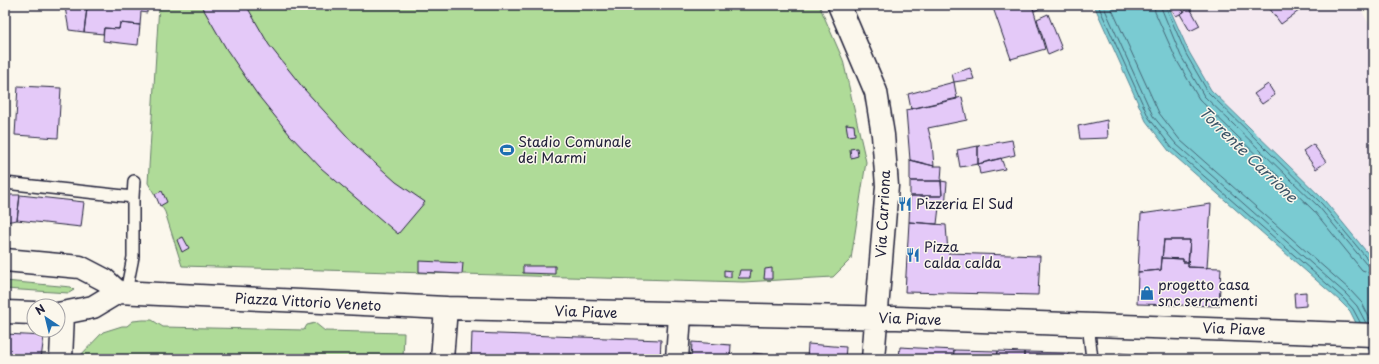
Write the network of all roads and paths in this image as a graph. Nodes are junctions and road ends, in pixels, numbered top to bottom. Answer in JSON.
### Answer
{"nodes":[{"id":1,"x":839,"y":5,"type":"edge"},
{"id":2,"x":134,"y":181,"type":"dead end"},
{"id":3,"x":5,"y":183,"type":"edge"},
{"id":4,"x":133,"y":197,"type":"junction"},
{"id":5,"x":5,"y":260,"type":"edge"},
{"id":6,"x":122,"y":292,"type":"junction"},
{"id":7,"x":446,"y":308,"type":"junction"},
{"id":8,"x":5,"y":312,"type":"edge"},
{"id":9,"x":26,"y":313,"type":"edge"},
{"id":10,"x":66,"y":313,"type":"edge"},
{"id":11,"x":680,"y":314,"type":"junction"},
{"id":12,"x":876,"y":318,"type":"junction"},
{"id":13,"x":1088,"y":324,"type":"junction"},
{"id":14,"x":1364,"y":334,"type":"edge"},
{"id":15,"x":61,"y":338,"type":"edge"},
{"id":16,"x":61,"y":359,"type":"edge"},
{"id":17,"x":442,"y":359,"type":"edge"},
{"id":18,"x":677,"y":359,"type":"edge"},
{"id":19,"x":874,"y":359,"type":"edge"},
{"id":20,"x":1092,"y":359,"type":"edge"}],
"edges":[{"from":1,"to":12,"type":"street","name":"Via Carriona"},
{"from":2,"to":4,"type":"lane"},
{"from":3,"to":4,"type":"lane"},
{"from":4,"to":6,"type":"lane"},
{"from":5,"to":6,"type":"street"},
{"from":6,"to":7,"type":"street","name":"Piazza Vittorio Veneto"},
{"from":6,"to":10,"type":"street"},
{"from":7,"to":11,"type":"street","name":"Via Piave"},
{"from":7,"to":17,"type":"street"},
{"from":8,"to":9,"type":"street"},
{"from":11,"to":12,"type":"street","name":"Via Piave"},
{"from":11,"to":18,"type":"street"},
{"from":12,"to":13,"type":"street","name":"Via Piave"},
{"from":12,"to":19,"type":"street","name":"Via Carriona"},
{"from":13,"to":14,"type":"street","name":"Via Piave"},
{"from":13,"to":20,"type":"lane"},
{"from":15,"to":16,"type":"street"}]}
